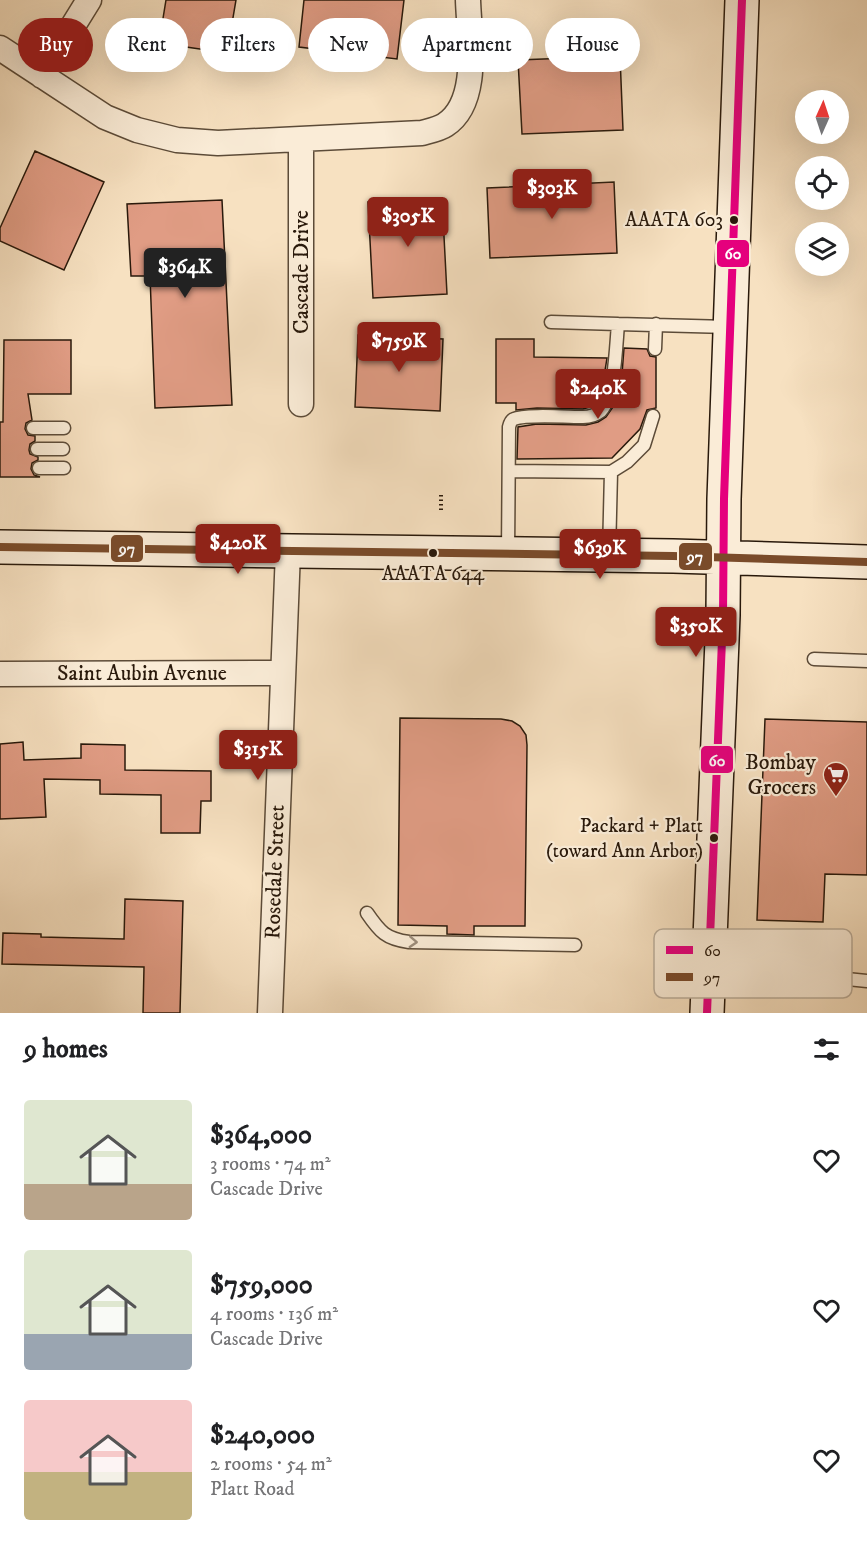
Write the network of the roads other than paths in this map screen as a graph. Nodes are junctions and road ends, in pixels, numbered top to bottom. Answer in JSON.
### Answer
{"nodes":[{"id":1,"x":88,"y":0,"type":"edge"},
{"id":2,"x":468,"y":0,"type":"edge"},
{"id":3,"x":742,"y":0,"type":"edge"},
{"id":4,"x":0,"y":48,"type":"edge"},
{"id":5,"x":42,"y":76,"type":"junction"},
{"id":6,"x":301,"y":140,"type":"junction"},
{"id":7,"x":550,"y":322,"type":"dead end"},
{"id":8,"x":618,"y":324,"type":"junction"},
{"id":9,"x":656,"y":324,"type":"junction"},
{"id":10,"x":730,"y":327,"type":"junction"},
{"id":11,"x":655,"y":349,"type":"dead end"},
{"id":12,"x":301,"y":404,"type":"dead end"},
{"id":13,"x":653,"y":416,"type":"dead end"},
{"id":14,"x":33,"y":428,"type":"dead end"},
{"id":15,"x":64,"y":429,"type":"dead end"},
{"id":16,"x":37,"y":449,"type":"dead end"},
{"id":17,"x":63,"y":449,"type":"dead end"},
{"id":18,"x":620,"y":449,"type":"dead end"},
{"id":19,"x":627,"y":462,"type":"junction"},
{"id":20,"x":39,"y":468,"type":"dead end"},
{"id":21,"x":64,"y":468,"type":"dead end"},
{"id":22,"x":509,"y":471,"type":"junction"},
{"id":23,"x":611,"y":472,"type":"junction"},
{"id":24,"x":0,"y":547,"type":"edge"},
{"id":25,"x":288,"y":551,"type":"junction"},
{"id":26,"x":508,"y":554,"type":"junction"},
{"id":27,"x":609,"y":555,"type":"junction"},
{"id":28,"x":723,"y":558,"type":"junction"},
{"id":29,"x":867,"y":562,"type":"edge"},
{"id":30,"x":814,"y":659,"type":"dead end"},
{"id":31,"x":867,"y":661,"type":"edge"},
{"id":32,"x":283,"y":673,"type":"junction"},
{"id":33,"x":0,"y":674,"type":"edge"},
{"id":34,"x":367,"y":913,"type":"dead end"},
{"id":35,"x":710,"y":929,"type":"edge"},
{"id":36,"x":575,"y":945,"type":"dead end"},
{"id":37,"x":852,"y":979,"type":"edge"},
{"id":38,"x":867,"y":981,"type":"edge"},
{"id":39,"x":708,"y":998,"type":"edge"},
{"id":40,"x":270,"y":1013,"type":"edge"},
{"id":41,"x":707,"y":1013,"type":"edge"}],
"edges":[{"from":1,"to":5,"type":"street"},
{"from":2,"to":6,"type":"street"},
{"from":3,"to":10,"type":"main road"},
{"from":4,"to":5,"type":"street"},
{"from":5,"to":6,"type":"street"},
{"from":6,"to":12,"type":"street","name":"Cascade Drive"},
{"from":7,"to":8,"type":"lane"},
{"from":8,"to":9,"type":"lane"},
{"from":8,"to":22,"type":"lane"},
{"from":9,"to":10,"type":"lane"},
{"from":9,"to":11,"type":"lane"},
{"from":10,"to":28,"type":"main road"},
{"from":13,"to":19,"type":"lane"},
{"from":14,"to":15,"type":"lane"},
{"from":16,"to":17,"type":"lane"},
{"from":18,"to":19,"type":"lane"},
{"from":19,"to":23,"type":"lane"},
{"from":20,"to":21,"type":"lane"},
{"from":22,"to":23,"type":"lane"},
{"from":22,"to":26,"type":"lane"},
{"from":23,"to":27,"type":"lane"},
{"from":24,"to":25,"type":"main road"},
{"from":25,"to":26,"type":"main road"},
{"from":25,"to":32,"type":"street","name":"Rosedale Street"},
{"from":26,"to":27,"type":"main road"},
{"from":27,"to":28,"type":"main road"},
{"from":28,"to":29,"type":"main road"},
{"from":28,"to":35,"type":"main road"},
{"from":30,"to":31,"type":"lane"},
{"from":32,"to":33,"type":"street","name":"Saint Aubin Avenue"},
{"from":32,"to":40,"type":"street","name":"Rosedale Street"},
{"from":34,"to":36,"type":"lane","one_way":true},
{"from":37,"to":38,"type":"lane"},
{"from":39,"to":41,"type":"main road"}]}
